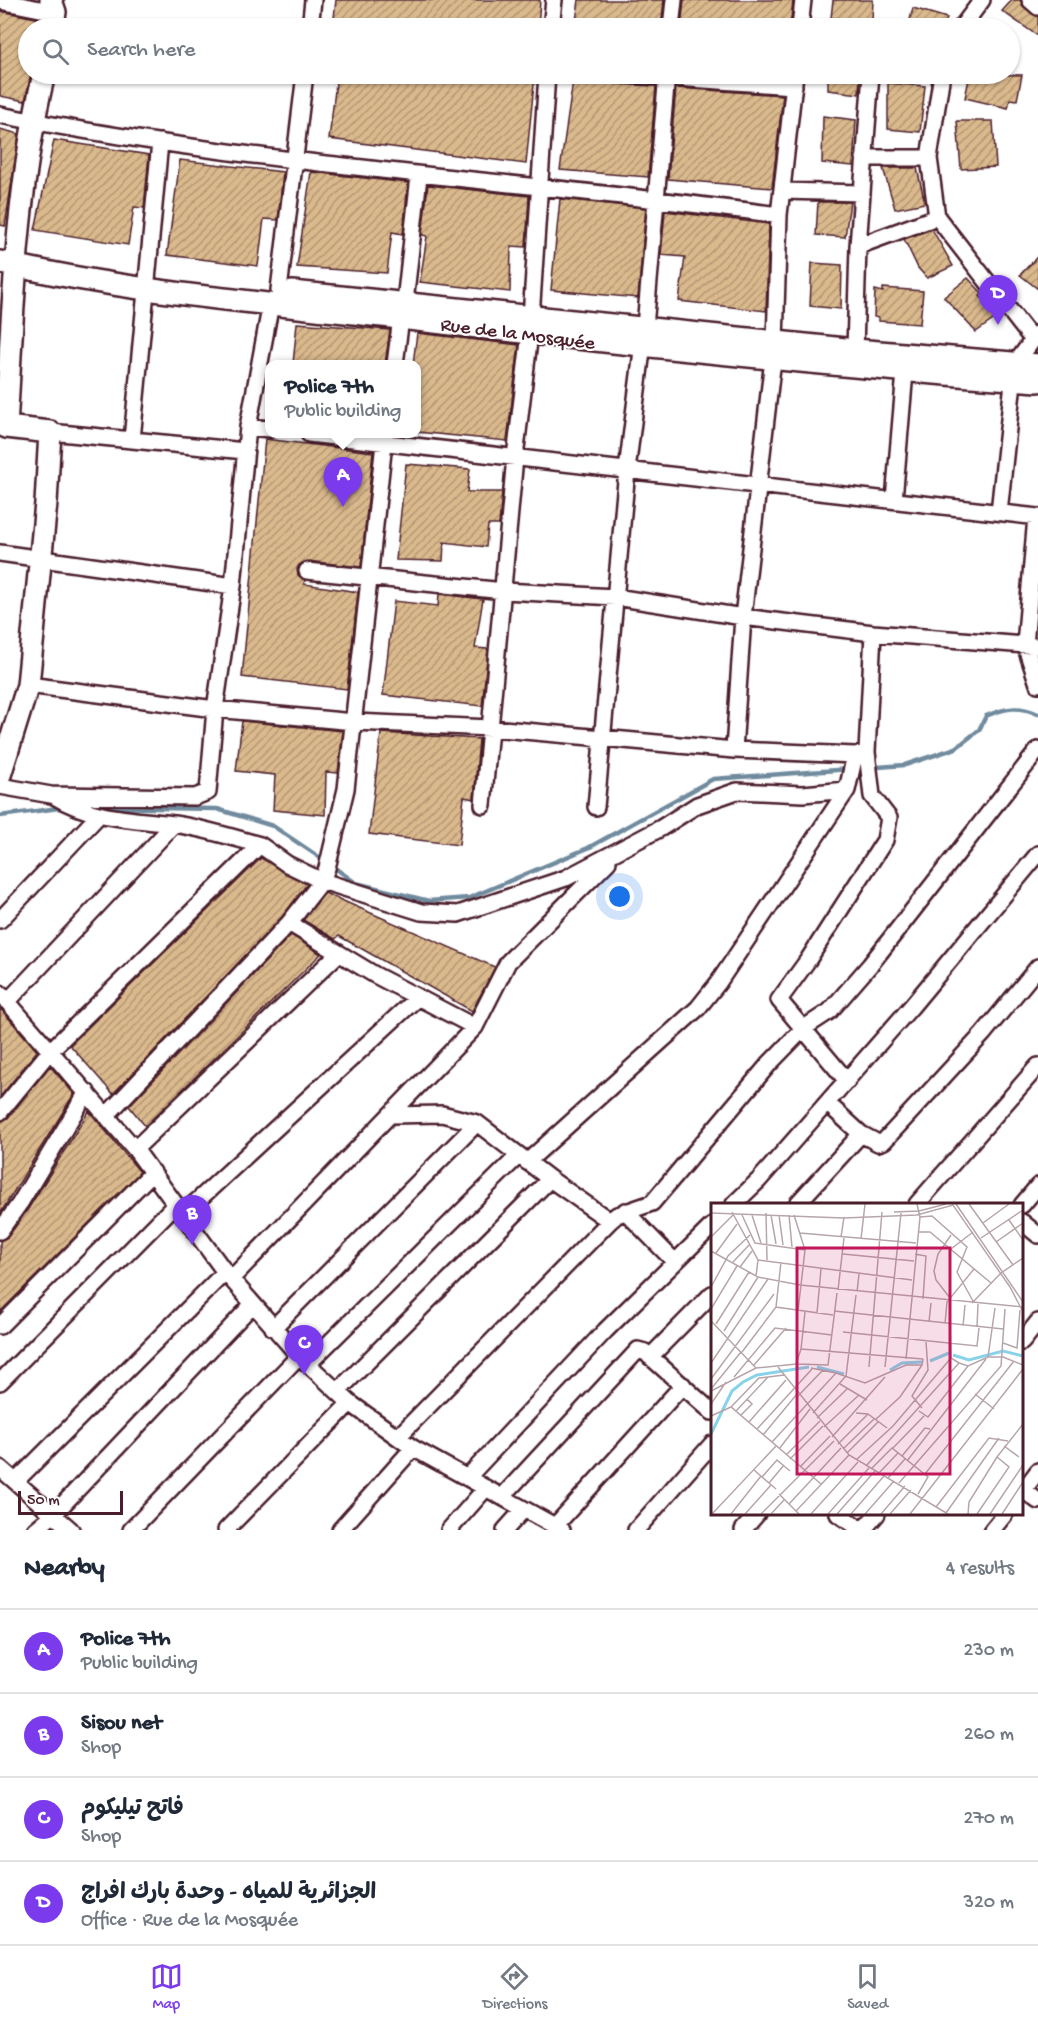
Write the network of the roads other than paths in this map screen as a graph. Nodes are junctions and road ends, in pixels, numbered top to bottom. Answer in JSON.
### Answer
{"nodes":[{"id":1,"x":313,"y":0,"type":"edge"},
{"id":2,"x":554,"y":0,"type":"edge"},
{"id":3,"x":674,"y":0,"type":"edge"},
{"id":4,"x":803,"y":0,"type":"edge"},
{"id":5,"x":982,"y":0,"type":"edge"},
{"id":6,"x":1030,"y":0,"type":"edge"},
{"id":7,"x":0,"y":1,"type":"edge"},
{"id":8,"x":1038,"y":7,"type":"edge"},
{"id":9,"x":53,"y":13,"type":"edge"},
{"id":10,"x":311,"y":18,"type":"edge"},
{"id":11,"x":552,"y":18,"type":"edge"},
{"id":12,"x":673,"y":18,"type":"edge"},
{"id":13,"x":801,"y":18,"type":"edge"},
{"id":14,"x":968,"y":18,"type":"edge"},
{"id":15,"x":41,"y":84,"type":"edge"},
{"id":16,"x":304,"y":84,"type":"edge"},
{"id":17,"x":546,"y":84,"type":"edge"},
{"id":18,"x":666,"y":84,"type":"edge"},
{"id":19,"x":794,"y":84,"type":"edge"},
{"id":20,"x":871,"y":84,"type":"edge"},
{"id":21,"x":940,"y":84,"type":"edge"},
{"id":22,"x":0,"y":115,"type":"edge"},
{"id":23,"x":32,"y":121,"type":"junction"},
{"id":24,"x":160,"y":142,"type":"junction"},
{"id":25,"x":864,"y":158,"type":"junction"},
{"id":26,"x":929,"y":158,"type":"junction"},
{"id":27,"x":294,"y":161,"type":"junction"},
{"id":28,"x":419,"y":176,"type":"junction"},
{"id":29,"x":538,"y":189,"type":"junction"},
{"id":30,"x":782,"y":191,"type":"junction"},
{"id":31,"x":862,"y":193,"type":"junction"},
{"id":32,"x":654,"y":198,"type":"junction"},
{"id":33,"x":779,"y":215,"type":"junction"},
{"id":34,"x":937,"y":217,"type":"junction"},
{"id":35,"x":858,"y":246,"type":"junction"},
{"id":36,"x":8,"y":258,"type":"edge"},
{"id":37,"x":146,"y":282,"type":"junction"},
{"id":38,"x":275,"y":297,"type":"junction"},
{"id":39,"x":403,"y":310,"type":"junction"},
{"id":40,"x":530,"y":325,"type":"junction"},
{"id":41,"x":1035,"y":336,"type":"edge"},
{"id":42,"x":644,"y":337,"type":"junction"},
{"id":43,"x":855,"y":350,"type":"junction"},
{"id":44,"x":773,"y":351,"type":"junction"},
{"id":45,"x":396,"y":360,"type":"edge"},
{"id":46,"x":1038,"y":365,"type":"edge"},
{"id":47,"x":1014,"y":371,"type":"junction"},
{"id":48,"x":905,"y":372,"type":"junction"},
{"id":49,"x":1038,"y":381,"type":"edge"},
{"id":50,"x":3,"y":426,"type":"edge"},
{"id":51,"x":248,"y":427,"type":"junction"},
{"id":52,"x":265,"y":429,"type":"edge"},
{"id":53,"x":50,"y":432,"type":"junction"},
{"id":54,"x":384,"y":438,"type":"edge"},
{"id":55,"x":132,"y":440,"type":"junction"},
{"id":56,"x":245,"y":451,"type":"junction"},
{"id":57,"x":515,"y":457,"type":"junction"},
{"id":58,"x":627,"y":470,"type":"junction"},
{"id":59,"x":759,"y":485,"type":"junction"},
{"id":60,"x":894,"y":500,"type":"junction"},
{"id":61,"x":999,"y":512,"type":"junction"},
{"id":62,"x":1037,"y":517,"type":"edge"},
{"id":63,"x":0,"y":553,"type":"edge"},
{"id":64,"x":39,"y":558,"type":"junction"},
{"id":65,"x":307,"y":571,"type":"dead end"},
{"id":66,"x":369,"y":577,"type":"junction"},
{"id":67,"x":233,"y":586,"type":"junction"},
{"id":68,"x":504,"y":591,"type":"junction"},
{"id":69,"x":615,"y":597,"type":"junction"},
{"id":70,"x":743,"y":617,"type":"junction"},
{"id":71,"x":873,"y":633,"type":"junction"},
{"id":72,"x":1032,"y":646,"type":"edge"},
{"id":73,"x":1038,"y":684,"type":"edge"},
{"id":74,"x":28,"y":685,"type":"junction"},
{"id":75,"x":215,"y":709,"type":"junction"},
{"id":76,"x":354,"y":722,"type":"junction"},
{"id":77,"x":491,"y":728,"type":"junction"},
{"id":78,"x":603,"y":737,"type":"junction"},
{"id":79,"x":734,"y":750,"type":"junction"},
{"id":80,"x":1038,"y":750,"type":"edge"},
{"id":81,"x":861,"y":753,"type":"junction"},
{"id":82,"x":0,"y":775,"type":"edge"},
{"id":83,"x":0,"y":786,"type":"edge"},
{"id":84,"x":847,"y":790,"type":"junction"},
{"id":85,"x":51,"y":795,"type":"junction"},
{"id":86,"x":483,"y":805,"type":"dead end"},
{"id":87,"x":596,"y":807,"type":"dead end"},
{"id":88,"x":98,"y":816,"type":"junction"},
{"id":89,"x":174,"y":824,"type":"junction"},
{"id":90,"x":260,"y":844,"type":"junction"},
{"id":91,"x":618,"y":852,"type":"junction"},
{"id":92,"x":1038,"y":854,"type":"edge"},
{"id":93,"x":322,"y":881,"type":"junction"},
{"id":94,"x":0,"y":920,"type":"edge"},
{"id":95,"x":289,"y":923,"type":"junction"},
{"id":96,"x":339,"y":953,"type":"junction"},
{"id":97,"x":1038,"y":967,"type":"edge"},
{"id":98,"x":4,"y":997,"type":"edge"},
{"id":99,"x":418,"y":997,"type":"junction"},
{"id":100,"x":476,"y":1027,"type":"junction"},
{"id":101,"x":804,"y":1028,"type":"junction"},
{"id":102,"x":50,"y":1051,"type":"junction"},
{"id":103,"x":1038,"y":1066,"type":"edge"},
{"id":104,"x":847,"y":1081,"type":"junction"},
{"id":105,"x":87,"y":1092,"type":"junction"},
{"id":106,"x":827,"y":1103,"type":"junction"},
{"id":107,"x":0,"y":1113,"type":"edge"},
{"id":108,"x":391,"y":1115,"type":"junction"},
{"id":109,"x":106,"y":1116,"type":"junction"},
{"id":110,"x":477,"y":1123,"type":"junction"},
{"id":111,"x":861,"y":1134,"type":"junction"},
{"id":112,"x":135,"y":1149,"type":"junction"},
{"id":113,"x":523,"y":1158,"type":"junction"},
{"id":114,"x":153,"y":1172,"type":"junction"},
{"id":115,"x":550,"y":1179,"type":"junction"},
{"id":116,"x":1038,"y":1186,"type":"edge"},
{"id":117,"x":735,"y":1203,"type":"edge"},
{"id":118,"x":798,"y":1203,"type":"edge"},
{"id":119,"x":918,"y":1203,"type":"edge"},
{"id":120,"x":1023,"y":1204,"type":"edge"},
{"id":121,"x":180,"y":1209,"type":"junction"},
{"id":122,"x":625,"y":1211,"type":"junction"},
{"id":123,"x":610,"y":1221,"type":"junction"},
{"id":124,"x":1023,"y":1223,"type":"edge"},
{"id":125,"x":711,"y":1227,"type":"edge"},
{"id":126,"x":0,"y":1231,"type":"edge"},
{"id":127,"x":1038,"y":1235,"type":"edge"},
{"id":128,"x":675,"y":1262,"type":"junction"},
{"id":129,"x":229,"y":1275,"type":"junction"},
{"id":130,"x":711,"y":1295,"type":"edge"},
{"id":131,"x":252,"y":1305,"type":"junction"},
{"id":132,"x":1038,"y":1322,"type":"edge"},
{"id":133,"x":0,"y":1326,"type":"edge"},
{"id":134,"x":273,"y":1328,"type":"junction"},
{"id":135,"x":1023,"y":1341,"type":"edge"},
{"id":136,"x":650,"y":1357,"type":"junction"},
{"id":137,"x":303,"y":1360,"type":"junction"},
{"id":138,"x":0,"y":1382,"type":"edge"},
{"id":139,"x":682,"y":1385,"type":"junction"},
{"id":140,"x":338,"y":1392,"type":"junction"},
{"id":141,"x":350,"y":1403,"type":"junction"},
{"id":142,"x":711,"y":1408,"type":"edge"},
{"id":143,"x":398,"y":1437,"type":"junction"},
{"id":144,"x":711,"y":1445,"type":"edge"},
{"id":145,"x":413,"y":1448,"type":"junction"},
{"id":146,"x":0,"y":1468,"type":"edge"},
{"id":147,"x":1038,"y":1471,"type":"edge"},
{"id":148,"x":467,"y":1478,"type":"junction"},
{"id":149,"x":16,"y":1481,"type":"junction"},
{"id":150,"x":486,"y":1488,"type":"junction"},
{"id":151,"x":1023,"y":1490,"type":"edge"},
{"id":152,"x":1023,"y":1492,"type":"edge"},
{"id":153,"x":502,"y":1497,"type":"junction"},
{"id":154,"x":1038,"y":1501,"type":"edge"},
{"id":155,"x":524,"y":1509,"type":"junction"},
{"id":156,"x":54,"y":1514,"type":"junction"},
{"id":157,"x":756,"y":1515,"type":"edge"},
{"id":158,"x":840,"y":1515,"type":"edge"},
{"id":159,"x":876,"y":1515,"type":"edge"},
{"id":160,"x":1004,"y":1515,"type":"edge"},
{"id":161,"x":559,"y":1528,"type":"edge"},
{"id":162,"x":35,"y":1530,"type":"edge"},
{"id":163,"x":71,"y":1530,"type":"edge"},
{"id":164,"x":131,"y":1530,"type":"edge"},
{"id":165,"x":226,"y":1530,"type":"edge"},
{"id":166,"x":340,"y":1530,"type":"edge"},
{"id":167,"x":449,"y":1530,"type":"edge"},
{"id":168,"x":505,"y":1530,"type":"edge"},
{"id":169,"x":636,"y":1530,"type":"edge"},
{"id":170,"x":743,"y":1530,"type":"edge"},
{"id":171,"x":862,"y":1530,"type":"edge"},
{"id":172,"x":992,"y":1530,"type":"edge"}],
"edges":[{"from":1,"to":10,"type":"street"},
{"from":2,"to":11,"type":"street"},
{"from":3,"to":12,"type":"street"},
{"from":4,"to":13,"type":"street"},
{"from":5,"to":14,"type":"street"},
{"from":6,"to":8,"type":"street"},
{"from":7,"to":9,"type":"street"},
{"from":15,"to":23,"type":"main road"},
{"from":16,"to":27,"type":"street"},
{"from":17,"to":29,"type":"street"},
{"from":18,"to":32,"type":"street"},
{"from":19,"to":30,"type":"street"},
{"from":20,"to":25,"type":"street"},
{"from":21,"to":26,"type":"street"},
{"from":22,"to":23,"type":"street"},
{"from":23,"to":24,"type":"street"},
{"from":23,"to":36,"type":"main road"},
{"from":24,"to":27,"type":"street"},
{"from":24,"to":37,"type":"street"},
{"from":25,"to":26,"type":"street"},
{"from":25,"to":31,"type":"street"},
{"from":26,"to":34,"type":"street"},
{"from":27,"to":28,"type":"street"},
{"from":27,"to":38,"type":"street"},
{"from":28,"to":29,"type":"street"},
{"from":28,"to":39,"type":"street"},
{"from":29,"to":32,"type":"street"},
{"from":29,"to":40,"type":"street"},
{"from":30,"to":31,"type":"street"},
{"from":30,"to":33,"type":"street"},
{"from":31,"to":35,"type":"street"},
{"from":32,"to":33,"type":"street"},
{"from":32,"to":42,"type":"street"},
{"from":33,"to":44,"type":"street"},
{"from":34,"to":35,"type":"street"},
{"from":34,"to":41,"type":"street"},
{"from":35,"to":43,"type":"street"},
{"from":36,"to":37,"type":"main road","name":"Rue de la Mosquée"},
{"from":36,"to":50,"type":"main road"},
{"from":37,"to":38,"type":"main road","name":"Rue de la Mosquée"},
{"from":37,"to":55,"type":"street"},
{"from":38,"to":39,"type":"main road","name":"Rue de la Mosquée"},
{"from":38,"to":51,"type":"street"},
{"from":39,"to":40,"type":"main road","name":"Rue de la Mosquée"},
{"from":39,"to":45,"type":"street"},
{"from":40,"to":42,"type":"main road","name":"Rue de la Mosquée"},
{"from":40,"to":57,"type":"street"},
{"from":41,"to":47,"type":"street"},
{"from":42,"to":44,"type":"main road","name":"Rue de la Mosquée"},
{"from":42,"to":58,"type":"street"},
{"from":43,"to":44,"type":"main road"},
{"from":43,"to":47,"type":"main road"},
{"from":44,"to":48,"type":"main road","name":"Rue de la Mosquée"},
{"from":44,"to":59,"type":"street"},
{"from":46,"to":47,"type":"main road"},
{"from":47,"to":48,"type":"main road","name":"Rue de la Mosquée"},
{"from":47,"to":49,"type":"main road","name":"Rue de la Mosquée"},
{"from":47,"to":61,"type":"street"},
{"from":48,"to":60,"type":"street"},
{"from":50,"to":53,"type":"main road"},
{"from":51,"to":52,"type":"street"},
{"from":51,"to":56,"type":"street"},
{"from":53,"to":55,"type":"street"},
{"from":53,"to":64,"type":"main road"},
{"from":54,"to":57,"type":"street"},
{"from":54,"to":66,"type":"street"},
{"from":55,"to":56,"type":"street"},
{"from":56,"to":67,"type":"street"},
{"from":57,"to":58,"type":"street"},
{"from":57,"to":68,"type":"street"},
{"from":58,"to":59,"type":"street"},
{"from":58,"to":69,"type":"street"},
{"from":59,"to":60,"type":"street"},
{"from":59,"to":70,"type":"street"},
{"from":60,"to":61,"type":"street"},
{"from":61,"to":62,"type":"street"},
{"from":62,"to":72,"type":"street"},
{"from":63,"to":64,"type":"street"},
{"from":64,"to":67,"type":"street"},
{"from":64,"to":74,"type":"main road"},
{"from":65,"to":66,"type":"street"},
{"from":66,"to":68,"type":"street"},
{"from":66,"to":76,"type":"street"},
{"from":67,"to":75,"type":"street"},
{"from":68,"to":69,"type":"street"},
{"from":68,"to":77,"type":"street"},
{"from":69,"to":70,"type":"street"},
{"from":69,"to":78,"type":"street"},
{"from":70,"to":71,"type":"street"},
{"from":70,"to":79,"type":"street"},
{"from":71,"to":72,"type":"street"},
{"from":71,"to":81,"type":"street"},
{"from":72,"to":73,"type":"street"},
{"from":74,"to":75,"type":"street"},
{"from":74,"to":82,"type":"main road"},
{"from":75,"to":76,"type":"street"},
{"from":75,"to":85,"type":"street"},
{"from":76,"to":77,"type":"street"},
{"from":76,"to":93,"type":"street"},
{"from":77,"to":78,"type":"street"},
{"from":77,"to":86,"type":"street"},
{"from":78,"to":79,"type":"street"},
{"from":78,"to":87,"type":"street"},
{"from":79,"to":81,"type":"street"},
{"from":80,"to":101,"type":"street"},
{"from":81,"to":84,"type":"street"},
{"from":81,"to":101,"type":"street"},
{"from":83,"to":85,"type":"street"},
{"from":84,"to":91,"type":"street"},
{"from":84,"to":113,"type":"street"},
{"from":85,"to":88,"type":"street"},
{"from":88,"to":89,"type":"street"},
{"from":88,"to":94,"type":"street"},
{"from":89,"to":90,"type":"street"},
{"from":89,"to":98,"type":"street"},
{"from":90,"to":93,"type":"street"},
{"from":90,"to":102,"type":"street"},
{"from":91,"to":93,"type":"street"},
{"from":91,"to":100,"type":"street"},
{"from":92,"to":104,"type":"street"},
{"from":93,"to":95,"type":"street"},
{"from":95,"to":96,"type":"street"},
{"from":95,"to":109,"type":"street"},
{"from":96,"to":99,"type":"street"},
{"from":96,"to":112,"type":"street"},
{"from":97,"to":111,"type":"street"},
{"from":98,"to":102,"type":"street"},
{"from":99,"to":100,"type":"street"},
{"from":99,"to":121,"type":"street"},
{"from":100,"to":108,"type":"street"},
{"from":101,"to":104,"type":"street"},
{"from":101,"to":122,"type":"street"},
{"from":102,"to":105,"type":"street"},
{"from":102,"to":107,"type":"street"},
{"from":103,"to":119,"type":"street"},
{"from":104,"to":106,"type":"street"},
{"from":105,"to":109,"type":"street"},
{"from":105,"to":126,"type":"street"},
{"from":106,"to":111,"type":"street"},
{"from":106,"to":117,"type":"street"},
{"from":108,"to":110,"type":"street"},
{"from":108,"to":129,"type":"street"},
{"from":109,"to":112,"type":"street"},
{"from":110,"to":113,"type":"street"},
{"from":110,"to":134,"type":"street"},
{"from":111,"to":118,"type":"street"},
{"from":112,"to":114,"type":"street"},
{"from":113,"to":115,"type":"street"},
{"from":113,"to":137,"type":"street"},
{"from":114,"to":121,"type":"street"},
{"from":114,"to":133,"type":"street"},
{"from":115,"to":123,"type":"street"},
{"from":115,"to":140,"type":"street"},
{"from":116,"to":120,"type":"street"},
{"from":121,"to":129,"type":"street"},
{"from":121,"to":138,"type":"street"},
{"from":122,"to":123,"type":"street"},
{"from":122,"to":128,"type":"street"},
{"from":123,"to":143,"type":"street"},
{"from":124,"to":127,"type":"street"},
{"from":125,"to":128,"type":"street"},
{"from":128,"to":148,"type":"street"},
{"from":129,"to":131,"type":"street"},
{"from":129,"to":149,"type":"street"},
{"from":130,"to":136,"type":"street"},
{"from":131,"to":134,"type":"street"},
{"from":131,"to":156,"type":"street"},
{"from":132,"to":135,"type":"street"},
{"from":134,"to":137,"type":"street"},
{"from":136,"to":139,"type":"street"},
{"from":136,"to":153,"type":"street"},
{"from":137,"to":140,"type":"street"},
{"from":137,"to":164,"type":"street"},
{"from":139,"to":142,"type":"street"},
{"from":139,"to":161,"type":"street"},
{"from":140,"to":141,"type":"street"},
{"from":141,"to":143,"type":"street"},
{"from":141,"to":165,"type":"street"},
{"from":143,"to":145,"type":"street"},
{"from":144,"to":169,"type":"street"},
{"from":145,"to":148,"type":"street"},
{"from":145,"to":166,"type":"street"},
{"from":146,"to":149,"type":"street"},
{"from":147,"to":151,"type":"street"},
{"from":148,"to":150,"type":"street"},
{"from":149,"to":156,"type":"street"},
{"from":150,"to":153,"type":"street"},
{"from":150,"to":167,"type":"street"},
{"from":152,"to":154,"type":"street"},
{"from":153,"to":155,"type":"street"},
{"from":155,"to":161,"type":"street"},
{"from":155,"to":168,"type":"street"},
{"from":156,"to":162,"type":"street"},
{"from":156,"to":163,"type":"street"},
{"from":157,"to":170,"type":"street"},
{"from":158,"to":171,"type":"street"},
{"from":159,"to":171,"type":"street"},
{"from":160,"to":172,"type":"street"}]}
